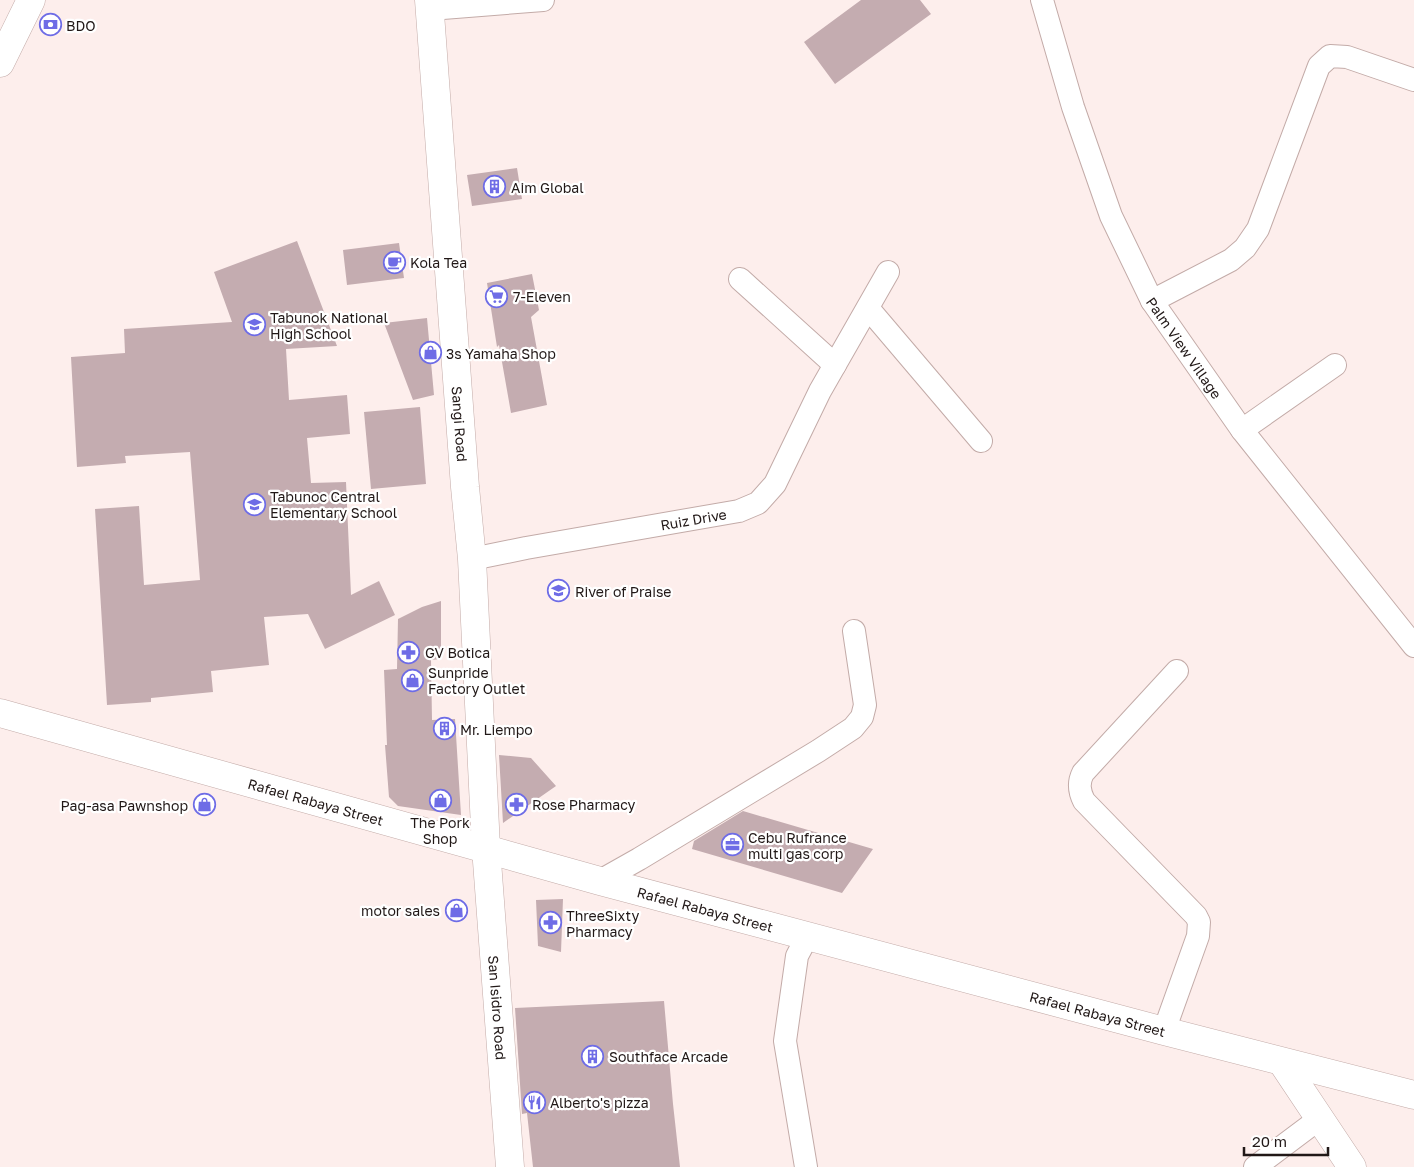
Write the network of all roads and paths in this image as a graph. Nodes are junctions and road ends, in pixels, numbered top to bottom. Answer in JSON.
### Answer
{"nodes":[{"id":1,"x":31,"y":0,"type":"edge"},
{"id":2,"x":543,"y":0,"type":"edge"},
{"id":3,"x":1042,"y":0,"type":"edge"},
{"id":4,"x":430,"y":5,"type":"edge"},
{"id":5,"x":0,"y":63,"type":"edge"},
{"id":6,"x":1414,"y":80,"type":"edge"},
{"id":7,"x":888,"y":272,"type":"dead end"},
{"id":8,"x":740,"y":279,"type":"dead end"},
{"id":9,"x":1152,"y":301,"type":"junction"},
{"id":10,"x":868,"y":308,"type":"junction"},
{"id":11,"x":835,"y":365,"type":"junction"},
{"id":12,"x":1335,"y":365,"type":"dead end"},
{"id":13,"x":1242,"y":430,"type":"junction"},
{"id":14,"x":981,"y":441,"type":"dead end"},
{"id":15,"x":472,"y":559,"type":"junction"},
{"id":16,"x":854,"y":631,"type":"dead end"},
{"id":17,"x":1414,"y":646,"type":"edge"},
{"id":18,"x":1177,"y":671,"type":"dead end"},
{"id":19,"x":0,"y":713,"type":"edge"},
{"id":20,"x":486,"y":848,"type":"junction"},
{"id":21,"x":600,"y":881,"type":"junction"},
{"id":22,"x":808,"y":936,"type":"junction"},
{"id":23,"x":1164,"y":1031,"type":"junction"},
{"id":24,"x":1282,"y":1062,"type":"junction"},
{"id":25,"x":1414,"y":1095,"type":"edge"},
{"id":26,"x":1319,"y":1119,"type":"junction"},
{"id":27,"x":510,"y":1167,"type":"edge"},
{"id":28,"x":806,"y":1167,"type":"edge"},
{"id":29,"x":1254,"y":1167,"type":"edge"},
{"id":30,"x":1352,"y":1167,"type":"edge"}],
"edges":[{"from":1,"to":5,"type":"main road"},
{"from":2,"to":4,"type":"street"},
{"from":3,"to":9,"type":"street","name":"Palm View Village"},
{"from":4,"to":15,"type":"main road","name":"Sangi Road"},
{"from":6,"to":9,"type":"street"},
{"from":7,"to":10,"type":"street","name":"Ruiz Drive"},
{"from":8,"to":11,"type":"street"},
{"from":9,"to":13,"type":"street","name":"Palm View Village"},
{"from":10,"to":11,"type":"street","name":"Ruiz Drive"},
{"from":10,"to":14,"type":"street"},
{"from":11,"to":15,"type":"street","name":"Ruiz Drive"},
{"from":12,"to":13,"type":"street"},
{"from":13,"to":17,"type":"street","name":"Palm View Village"},
{"from":15,"to":20,"type":"main road","name":"Sangi Road"},
{"from":16,"to":21,"type":"street"},
{"from":18,"to":23,"type":"street"},
{"from":19,"to":20,"type":"main road","name":"Rafael Rabaya Street"},
{"from":20,"to":21,"type":"main road","name":"Rafael Rabaya Street"},
{"from":20,"to":27,"type":"main road","name":"San Isidro Road"},
{"from":21,"to":22,"type":"main road","name":"Rafael Rabaya Street"},
{"from":22,"to":23,"type":"main road","name":"Rafael Rabaya Street"},
{"from":22,"to":28,"type":"street"},
{"from":23,"to":24,"type":"main road","name":"Rafael Rabaya Street"},
{"from":24,"to":25,"type":"main road","name":"Rafael Rabaya Street"},
{"from":24,"to":26,"type":"main road"},
{"from":26,"to":29,"type":"street"},
{"from":26,"to":30,"type":"main road"}]}
